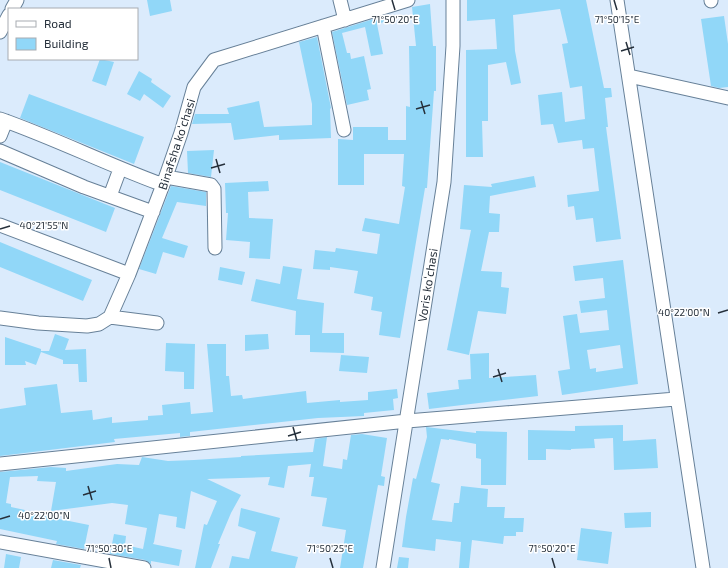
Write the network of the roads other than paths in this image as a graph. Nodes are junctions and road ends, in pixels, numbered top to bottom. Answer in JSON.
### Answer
{"nodes":[{"id":1,"x":340,"y":0,"type":"edge"},
{"id":2,"x":408,"y":0,"type":"edge"},
{"id":3,"x":453,"y":0,"type":"edge"},
{"id":4,"x":617,"y":0,"type":"edge"},
{"id":5,"x":8,"y":17,"type":"edge"},
{"id":6,"x":345,"y":20,"type":"junction"},
{"id":7,"x":323,"y":26,"type":"junction"},
{"id":8,"x":0,"y":32,"type":"edge"},
{"id":9,"x":628,"y":76,"type":"junction"},
{"id":10,"x":728,"y":98,"type":"edge"},
{"id":11,"x":3,"y":120,"type":"edge"},
{"id":12,"x":344,"y":130,"type":"dead end"},
{"id":13,"x":0,"y":136,"type":"edge"},
{"id":14,"x":0,"y":151,"type":"edge"},
{"id":15,"x":120,"y":169,"type":"junction"},
{"id":16,"x":165,"y":179,"type":"junction"},
{"id":17,"x":110,"y":196,"type":"junction"},
{"id":18,"x":153,"y":212,"type":"junction"},
{"id":19,"x":0,"y":225,"type":"edge"},
{"id":20,"x":215,"y":248,"type":"dead end"},
{"id":21,"x":129,"y":274,"type":"junction"},
{"id":22,"x":110,"y":317,"type":"junction"},
{"id":23,"x":0,"y":318,"type":"edge"},
{"id":24,"x":157,"y":323,"type":"dead end"},
{"id":25,"x":676,"y":399,"type":"junction"},
{"id":26,"x":407,"y":422,"type":"junction"},
{"id":27,"x":0,"y":464,"type":"edge"},
{"id":28,"x":0,"y":542,"type":"edge"},
{"id":29,"x":80,"y":563,"type":"edge"},
{"id":30,"x":144,"y":568,"type":"edge"},
{"id":31,"x":383,"y":568,"type":"edge"},
{"id":32,"x":703,"y":568,"type":"edge"}],
"edges":[{"from":1,"to":6,"type":"street"},
{"from":2,"to":6,"type":"street","name":"Binafsha koʻchasi"},
{"from":3,"to":26,"type":"street","name":"Voris koʻchasi"},
{"from":4,"to":9,"type":"street"},
{"from":5,"to":8,"type":"street"},
{"from":6,"to":7,"type":"street","name":"Binafsha koʻchasi"},
{"from":7,"to":12,"type":"street"},
{"from":7,"to":16,"type":"street","name":"Binafsha koʻchasi"},
{"from":9,"to":10,"type":"street"},
{"from":9,"to":25,"type":"street"},
{"from":11,"to":13,"type":"street"},
{"from":11,"to":15,"type":"street"},
{"from":14,"to":17,"type":"street"},
{"from":15,"to":16,"type":"street"},
{"from":15,"to":17,"type":"street"},
{"from":16,"to":18,"type":"street","name":"Binafsha koʻchasi"},
{"from":16,"to":20,"type":"street"},
{"from":17,"to":18,"type":"street"},
{"from":18,"to":21,"type":"street","name":"Binafsha koʻchasi"},
{"from":19,"to":21,"type":"street"},
{"from":21,"to":22,"type":"street","name":"Binafsha koʻchasi"},
{"from":22,"to":23,"type":"street"},
{"from":22,"to":24,"type":"street"},
{"from":25,"to":26,"type":"street"},
{"from":25,"to":32,"type":"street"},
{"from":26,"to":27,"type":"street"},
{"from":26,"to":31,"type":"street","name":"Voris koʻchasi"},
{"from":28,"to":29,"type":"street"},
{"from":29,"to":30,"type":"street"}]}
